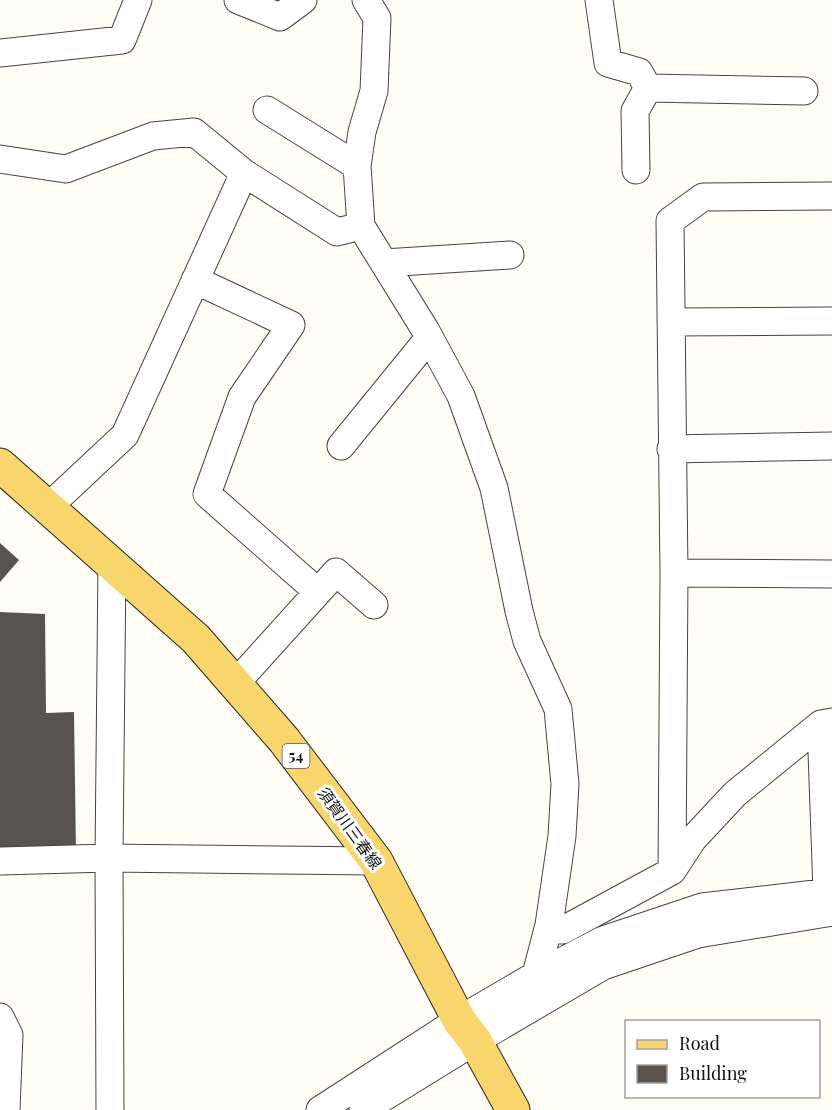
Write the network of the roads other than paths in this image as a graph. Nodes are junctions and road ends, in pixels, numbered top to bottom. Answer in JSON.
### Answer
{"nodes":[{"id":1,"x":138,"y":0,"type":"edge"},
{"id":2,"x":238,"y":0,"type":"edge"},
{"id":3,"x":303,"y":0,"type":"edge"},
{"id":4,"x":366,"y":0,"type":"edge"},
{"id":5,"x":599,"y":0,"type":"edge"},
{"id":6,"x":0,"y":53,"type":"edge"},
{"id":7,"x":648,"y":88,"type":"junction"},
{"id":8,"x":804,"y":91,"type":"dead end"},
{"id":9,"x":267,"y":110,"type":"dead end"},
{"id":10,"x":0,"y":159,"type":"edge"},
{"id":11,"x":357,"y":166,"type":"junction"},
{"id":12,"x":636,"y":170,"type":"dead end"},
{"id":13,"x":243,"y":173,"type":"junction"},
{"id":14,"x":832,"y":196,"type":"edge"},
{"id":15,"x":361,"y":226,"type":"junction"},
{"id":16,"x":510,"y":255,"type":"dead end"},
{"id":17,"x":384,"y":263,"type":"junction"},
{"id":18,"x":195,"y":280,"type":"junction"},
{"id":19,"x":832,"y":321,"type":"edge"},
{"id":20,"x":671,"y":322,"type":"junction"},
{"id":21,"x":429,"y":338,"type":"junction"},
{"id":22,"x":342,"y":446,"type":"dead end"},
{"id":23,"x":832,"y":446,"type":"edge"},
{"id":24,"x":671,"y":449,"type":"junction"},
{"id":25,"x":0,"y":465,"type":"edge"},
{"id":26,"x":48,"y":507,"type":"junction"},
{"id":27,"x":112,"y":563,"type":"junction"},
{"id":28,"x":674,"y":573,"type":"junction"},
{"id":29,"x":832,"y":574,"type":"edge"},
{"id":30,"x":318,"y":592,"type":"junction"},
{"id":31,"x":374,"y":605,"type":"dead end"},
{"id":32,"x":235,"y":684,"type":"junction"},
{"id":33,"x":827,"y":723,"type":"edge"},
{"id":34,"x":109,"y":858,"type":"junction"},
{"id":35,"x":0,"y":861,"type":"edge"},
{"id":36,"x":376,"y":861,"type":"junction"},
{"id":37,"x":672,"y":871,"type":"junction"},
{"id":38,"x":830,"y":898,"type":"edge"},
{"id":39,"x":548,"y":929,"type":"junction"},
{"id":40,"x":536,"y":975,"type":"junction"},
{"id":41,"x":0,"y":1017,"type":"edge"},
{"id":42,"x":467,"y":1031,"type":"junction"},
{"id":43,"x":6,"y":1110,"type":"edge"},
{"id":44,"x":110,"y":1110,"type":"edge"},
{"id":45,"x":320,"y":1110,"type":"edge"},
{"id":46,"x":363,"y":1110,"type":"edge"},
{"id":47,"x":513,"y":1110,"type":"edge"}],
"edges":[{"from":1,"to":6,"type":"street"},
{"from":2,"to":3,"type":"street"},
{"from":4,"to":11,"type":"street"},
{"from":5,"to":7,"type":"street"},
{"from":7,"to":8,"type":"street"},
{"from":7,"to":12,"type":"street"},
{"from":9,"to":11,"type":"street"},
{"from":10,"to":13,"type":"street"},
{"from":11,"to":15,"type":"street"},
{"from":13,"to":15,"type":"street"},
{"from":13,"to":18,"type":"street"},
{"from":14,"to":20,"type":"street"},
{"from":15,"to":17,"type":"street"},
{"from":16,"to":17,"type":"street"},
{"from":17,"to":21,"type":"street"},
{"from":18,"to":26,"type":"street"},
{"from":18,"to":30,"type":"street"},
{"from":19,"to":20,"type":"street"},
{"from":20,"to":24,"type":"street"},
{"from":21,"to":22,"type":"street"},
{"from":21,"to":39,"type":"street"},
{"from":23,"to":24,"type":"street"},
{"from":24,"to":28,"type":"street"},
{"from":25,"to":26,"type":"main road","name":"須賀川三春線","number":"54"},
{"from":26,"to":27,"type":"main road","name":"須賀川三春線","number":"54"},
{"from":27,"to":32,"type":"main road","name":"須賀川三春線","number":"54"},
{"from":27,"to":34,"type":"street"},
{"from":28,"to":29,"type":"street"},
{"from":28,"to":37,"type":"street"},
{"from":30,"to":31,"type":"street"},
{"from":30,"to":32,"type":"street"},
{"from":32,"to":36,"type":"main road","name":"須賀川三春線","number":"54"},
{"from":33,"to":37,"type":"street"},
{"from":33,"to":38,"type":"street"},
{"from":34,"to":35,"type":"street"},
{"from":34,"to":36,"type":"street"},
{"from":34,"to":44,"type":"street"},
{"from":36,"to":42,"type":"main road","name":"須賀川三春線","number":"54"},
{"from":37,"to":39,"type":"street"},
{"from":38,"to":40,"type":"street"},
{"from":38,"to":42,"type":"street"},
{"from":39,"to":40,"type":"street"},
{"from":40,"to":42,"type":"street"},
{"from":41,"to":43,"type":"street"},
{"from":42,"to":45,"type":"street"},
{"from":42,"to":46,"type":"street"},
{"from":42,"to":47,"type":"main road","name":"須賀川三春線","number":"54"}]}
